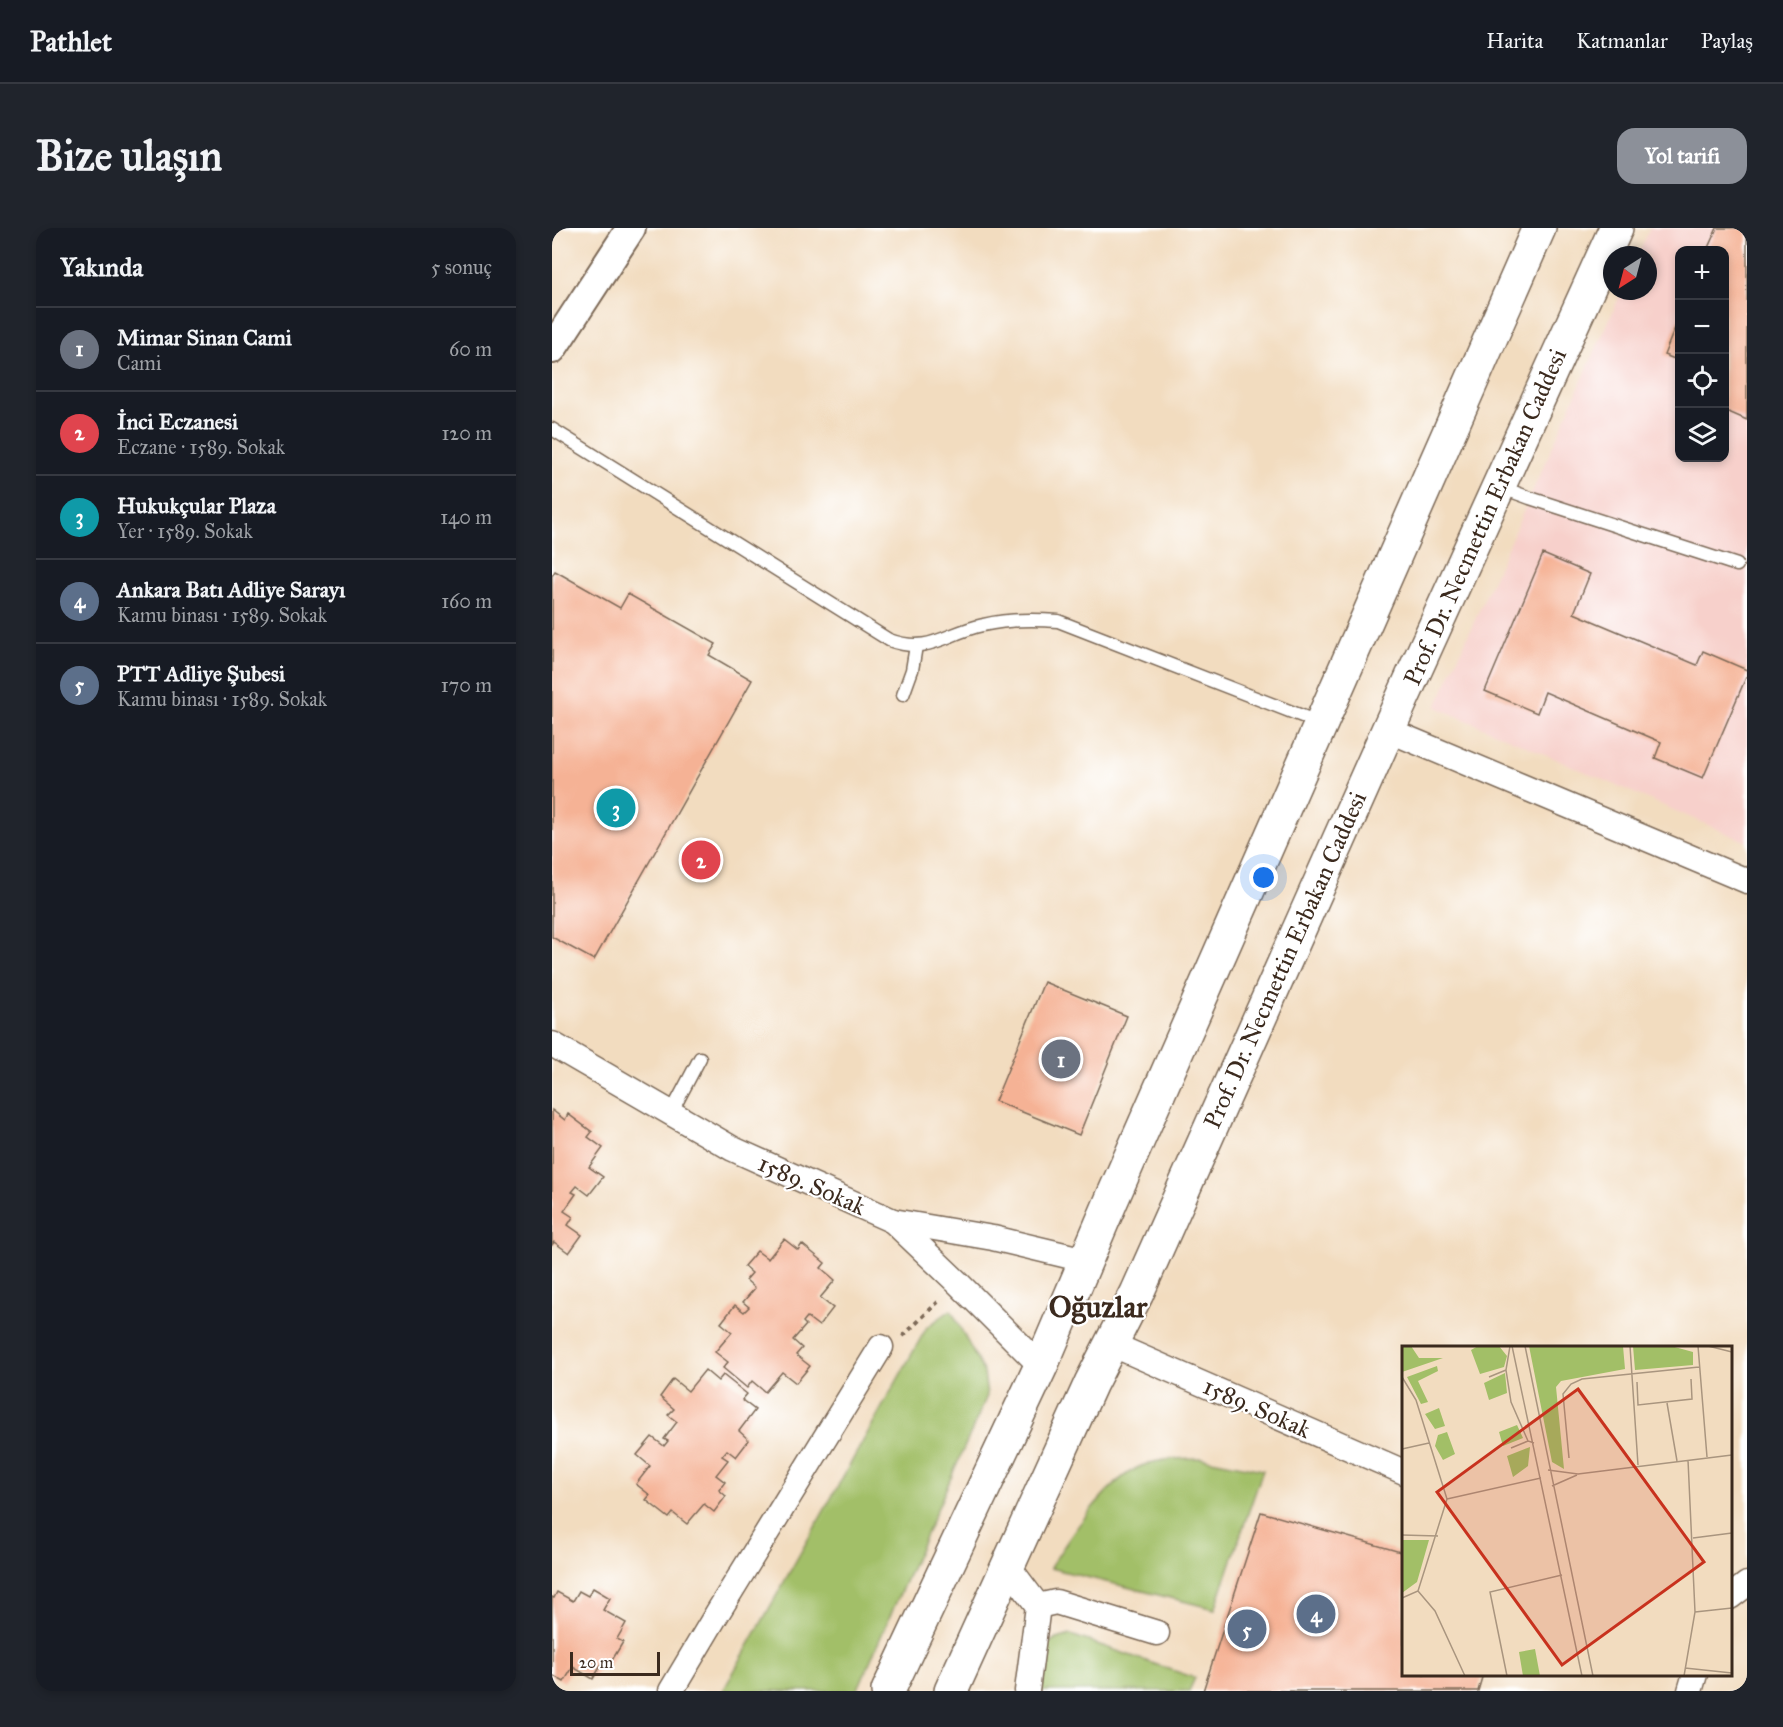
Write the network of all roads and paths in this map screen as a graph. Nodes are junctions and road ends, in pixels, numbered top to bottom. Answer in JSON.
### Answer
{"nodes":[{"id":1,"x":631,"y":228,"type":"edge"},
{"id":2,"x":1539,"y":228,"type":"edge"},
{"id":3,"x":1616,"y":228,"type":"edge"},
{"id":4,"x":552,"y":349,"type":"edge"},
{"id":5,"x":552,"y":429,"type":"edge"},
{"id":6,"x":1499,"y":486,"type":"junction"},
{"id":7,"x":1737,"y":565,"type":"dead end"},
{"id":8,"x":916,"y":646,"type":"junction"},
{"id":9,"x":903,"y":695,"type":"dead end"},
{"id":10,"x":1321,"y":724,"type":"junction"},
{"id":11,"x":1388,"y":730,"type":"junction"},
{"id":12,"x":1747,"y":881,"type":"edge"},
{"id":13,"x":552,"y":1044,"type":"edge"},
{"id":14,"x":700,"y":1058,"type":"dead end"},
{"id":15,"x":671,"y":1113,"type":"junction"},
{"id":16,"x":893,"y":1221,"type":"junction"},
{"id":17,"x":1085,"y":1260,"type":"junction"},
{"id":18,"x":958,"y":1283,"type":"junction"},
{"id":19,"x":1111,"y":1344,"type":"junction"},
{"id":20,"x":881,"y":1347,"type":"joint"},
{"id":21,"x":1041,"y":1366,"type":"junction"},
{"id":22,"x":1402,"y":1471,"type":"edge"},
{"id":23,"x":1008,"y":1566,"type":"junction"},
{"id":24,"x":1747,"y":1584,"type":"edge"},
{"id":25,"x":1732,"y":1596,"type":"edge"},
{"id":26,"x":1038,"y":1606,"type":"junction"},
{"id":27,"x":1157,"y":1633,"type":"dead end"},
{"id":28,"x":1694,"y":1676,"type":"edge"},
{"id":29,"x":671,"y":1691,"type":"edge"},
{"id":30,"x":888,"y":1691,"type":"edge"},
{"id":31,"x":951,"y":1691,"type":"edge"},
{"id":32,"x":1027,"y":1691,"type":"edge"},
{"id":33,"x":1690,"y":1691,"type":"edge"}],
"edges":[{"from":1,"to":4,"type":"street"},
{"from":2,"to":10,"type":"main road"},
{"from":3,"to":6,"type":"main road","name":"Prof. Dr. Necmettin Erbakan Caddesi"},
{"from":5,"to":8,"type":"lane"},
{"from":6,"to":7,"type":"lane"},
{"from":6,"to":11,"type":"main road","name":"Prof. Dr. Necmettin Erbakan Caddesi"},
{"from":8,"to":9,"type":"lane"},
{"from":8,"to":10,"type":"lane"},
{"from":10,"to":17,"type":"main road"},
{"from":11,"to":12,"type":"street"},
{"from":11,"to":19,"type":"main road","name":"Prof. Dr. Necmettin Erbakan Caddesi"},
{"from":13,"to":15,"type":"street","name":"1589. Sokak"},
{"from":14,"to":15,"type":"lane"},
{"from":15,"to":16,"type":"street","name":"1589. Sokak"},
{"from":16,"to":17,"type":"street"},
{"from":16,"to":18,"type":"street","name":"1589. Sokak"},
{"from":17,"to":21,"type":"main road"},
{"from":18,"to":20,"type":"path"},
{"from":18,"to":21,"type":"street","name":"1589. Sokak"},
{"from":19,"to":22,"type":"street","name":"1589. Sokak"},
{"from":19,"to":23,"type":"main road","name":"Prof. Dr. Necmettin Erbakan Caddesi"},
{"from":20,"to":29,"type":"street"},
{"from":21,"to":30,"type":"main road"},
{"from":23,"to":26,"type":"street"},
{"from":23,"to":31,"type":"main road","name":"Prof. Dr. Necmettin Erbakan Caddesi"},
{"from":24,"to":25,"type":"street"},
{"from":26,"to":27,"type":"street"},
{"from":26,"to":32,"type":"street"},
{"from":28,"to":33,"type":"street"}]}
